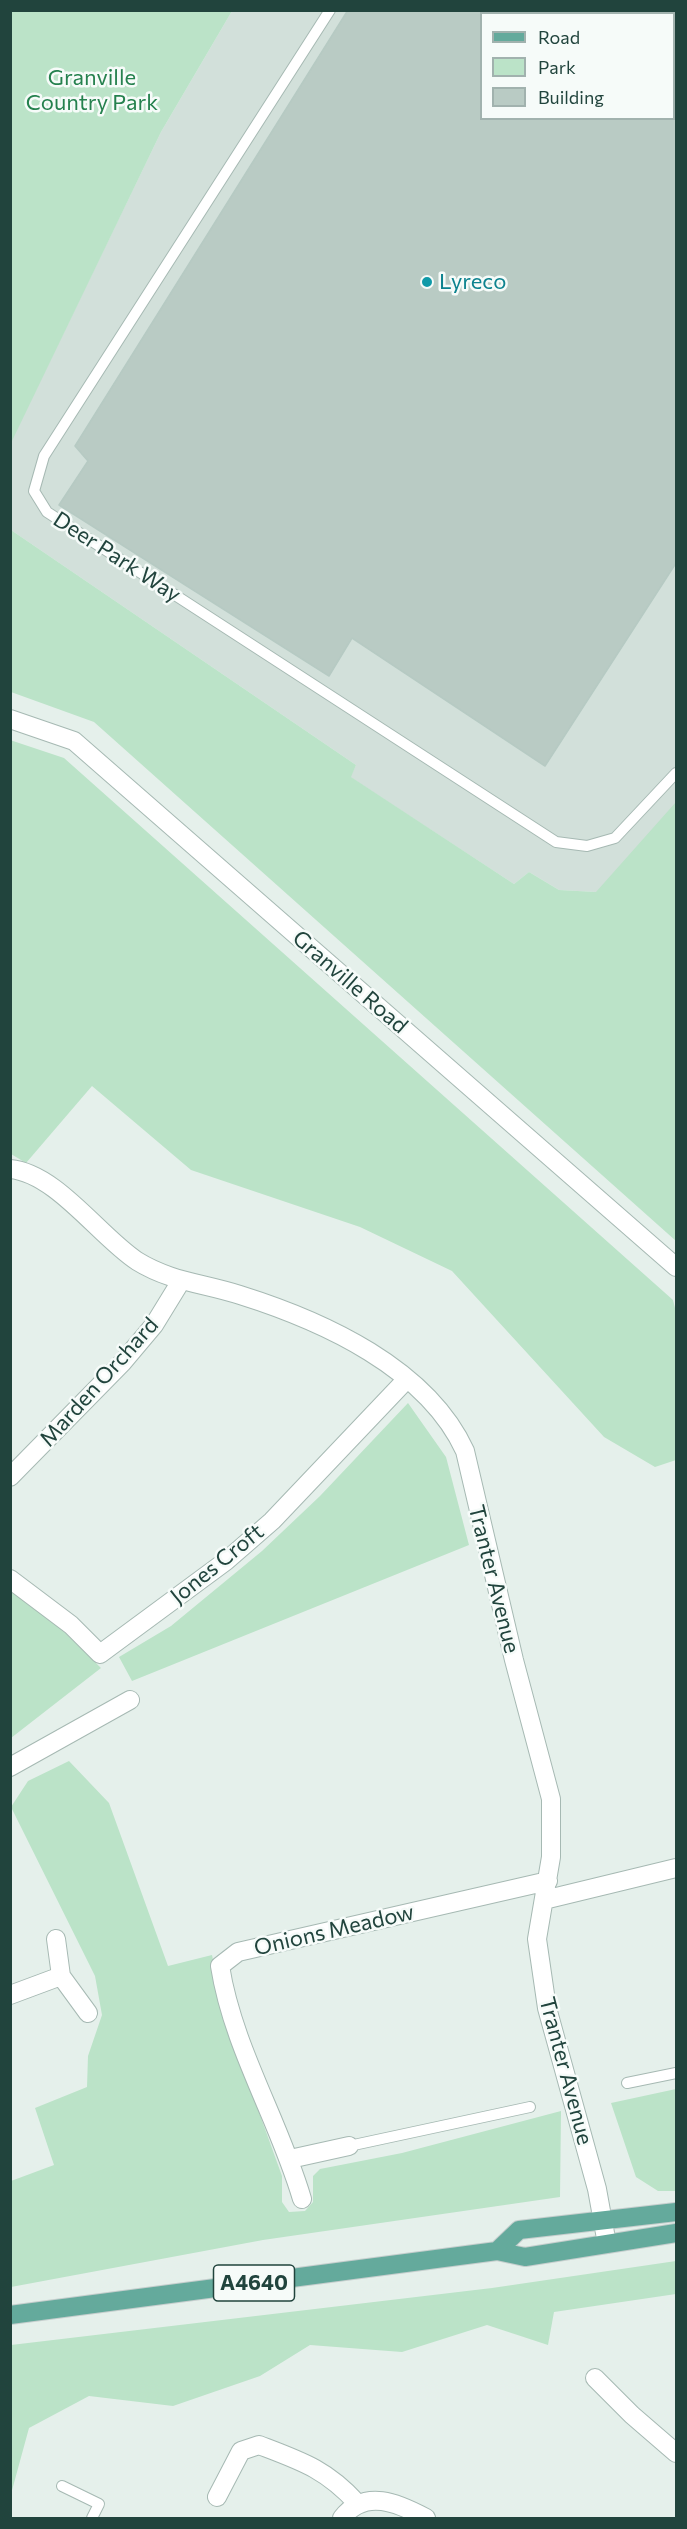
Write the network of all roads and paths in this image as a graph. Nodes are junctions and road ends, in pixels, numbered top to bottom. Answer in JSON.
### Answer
{"nodes":[{"id":1,"x":330,"y":10,"type":"edge"},
{"id":2,"x":10,"y":719,"type":"edge"},
{"id":3,"x":676,"y":773,"type":"edge"},
{"id":4,"x":10,"y":1169,"type":"edge"},
{"id":5,"x":676,"y":1267,"type":"edge"},
{"id":6,"x":181,"y":1281,"type":"junction"},
{"id":7,"x":406,"y":1380,"type":"junction"},
{"id":8,"x":10,"y":1477,"type":"edge"},
{"id":9,"x":10,"y":1579,"type":"edge"},
{"id":10,"x":130,"y":1700,"type":"dead end"},
{"id":11,"x":10,"y":1767,"type":"edge"},
{"id":12,"x":676,"y":1868,"type":"edge"},
{"id":13,"x":548,"y":1881,"type":"junction"},
{"id":14,"x":544,"y":1900,"type":"junction"},
{"id":15,"x":56,"y":1939,"type":"dead end"},
{"id":16,"x":61,"y":1976,"type":"junction"},
{"id":17,"x":10,"y":1995,"type":"edge"},
{"id":18,"x":88,"y":2013,"type":"dead end"},
{"id":19,"x":676,"y":2073,"type":"edge"},
{"id":20,"x":627,"y":2083,"type":"dead end"},
{"id":21,"x":530,"y":2107,"type":"dead end"},
{"id":22,"x":349,"y":2146,"type":"joint"},
{"id":23,"x":290,"y":2159,"type":"junction"},
{"id":24,"x":302,"y":2199,"type":"dead end"},
{"id":25,"x":676,"y":2212,"type":"edge"},
{"id":26,"x":603,"y":2220,"type":"junction"},
{"id":27,"x":676,"y":2233,"type":"edge"},
{"id":28,"x":607,"y":2244,"type":"junction"},
{"id":29,"x":497,"y":2251,"type":"junction"},
{"id":30,"x":10,"y":2315,"type":"edge"},
{"id":31,"x":596,"y":2378,"type":"dead end"},
{"id":32,"x":676,"y":2453,"type":"edge"},
{"id":33,"x":62,"y":2486,"type":"dead end"},
{"id":34,"x":217,"y":2496,"type":"dead end"},
{"id":35,"x":357,"y":2503,"type":"junction"},
{"id":36,"x":92,"y":2518,"type":"edge"},
{"id":37,"x":342,"y":2518,"type":"edge"},
{"id":38,"x":426,"y":2518,"type":"edge"}],
"edges":[{"from":1,"to":3,"type":"lane","name":"Deer Park Way"},
{"from":2,"to":5,"type":"street","name":"Granville Road"},
{"from":4,"to":6,"type":"street","name":"Tranter Avenue"},
{"from":6,"to":7,"type":"street","name":"Tranter Avenue"},
{"from":6,"to":8,"type":"street","name":"Marden Orchard"},
{"from":7,"to":9,"type":"street","name":"Jones Croft"},
{"from":7,"to":13,"type":"street","name":"Tranter Avenue"},
{"from":10,"to":11,"type":"street"},
{"from":12,"to":14,"type":"street"},
{"from":13,"to":14,"type":"street","name":"Tranter Avenue"},
{"from":13,"to":23,"type":"street","name":"Onions Meadow"},
{"from":14,"to":26,"type":"street","name":"Tranter Avenue"},
{"from":15,"to":16,"type":"street"},
{"from":16,"to":17,"type":"street"},
{"from":16,"to":18,"type":"street"},
{"from":19,"to":20,"type":"lane"},
{"from":21,"to":22,"type":"lane"},
{"from":22,"to":23,"type":"street"},
{"from":23,"to":24,"type":"street","name":"Onions Meadow"},
{"from":25,"to":26,"type":"main road"},
{"from":26,"to":28,"type":"street","name":"Tranter Avenue"},
{"from":26,"to":29,"type":"main road"},
{"from":27,"to":28,"type":"main road","number":"A4640"},
{"from":28,"to":29,"type":"main road","number":"A4640"},
{"from":29,"to":30,"type":"main road","number":"A4640"},
{"from":31,"to":32,"type":"street"},
{"from":33,"to":36,"type":"lane"},
{"from":34,"to":35,"type":"street"},
{"from":35,"to":37,"type":"street"},
{"from":35,"to":38,"type":"street"}]}
